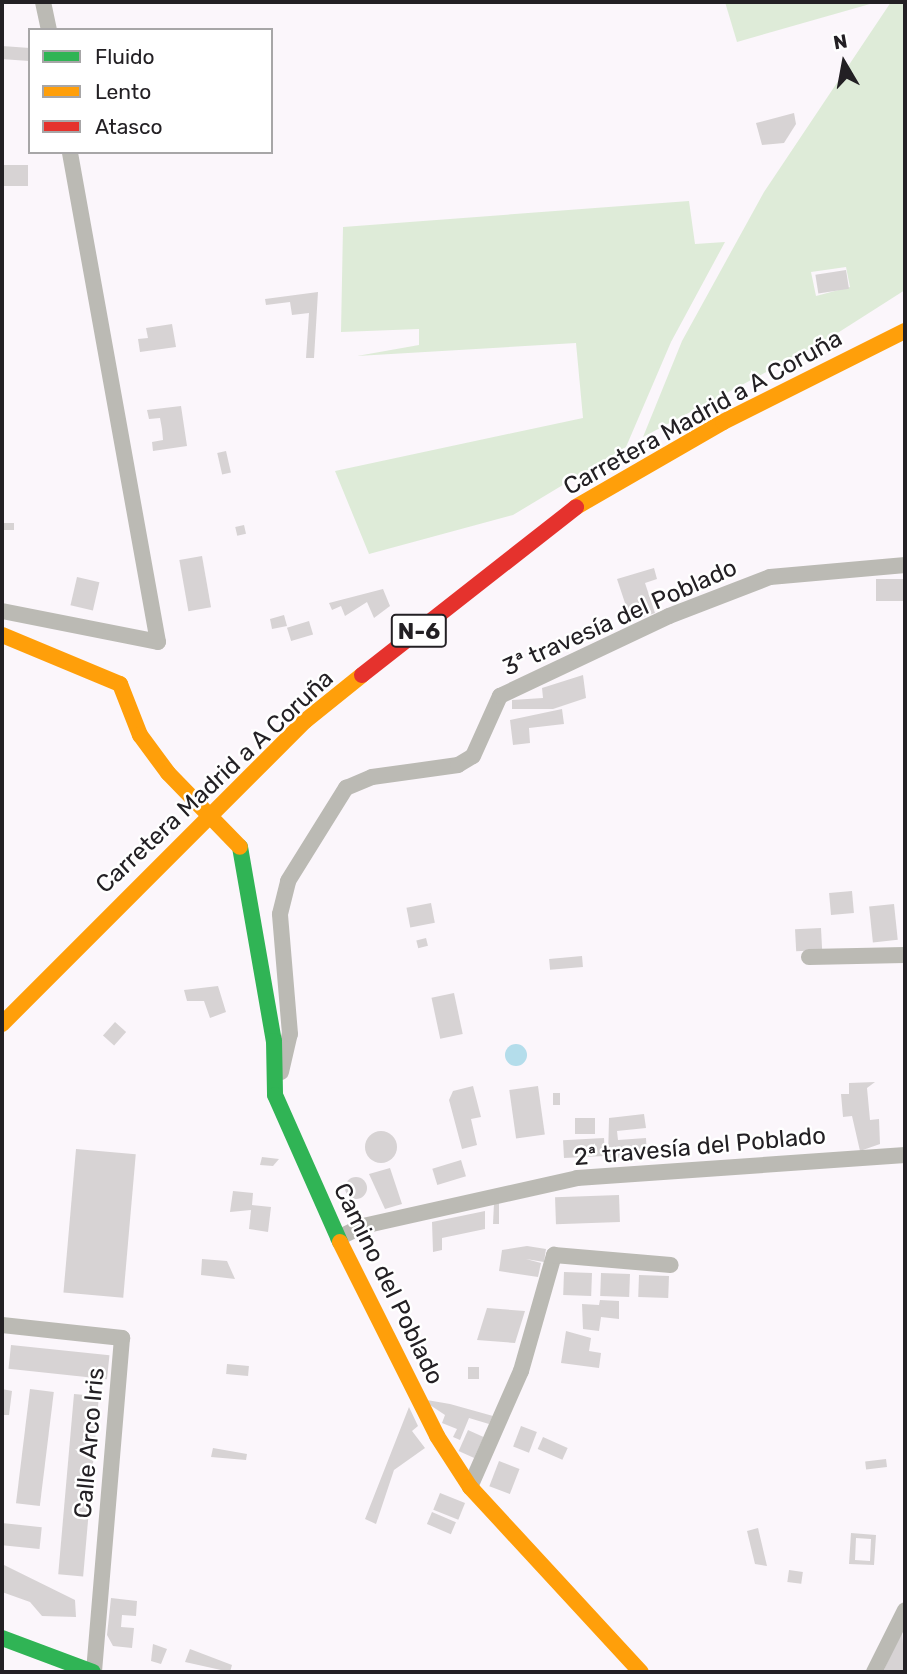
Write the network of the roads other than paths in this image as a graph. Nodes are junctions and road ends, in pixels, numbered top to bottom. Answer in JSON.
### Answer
{"nodes":[{"id":1,"x":44,"y":2,"type":"edge"},
{"id":2,"x":48,"y":28,"type":"edge"},
{"id":3,"x":70,"y":154,"type":"edge"},
{"id":4,"x":905,"y":331,"type":"edge"},
{"id":5,"x":905,"y":565,"type":"edge"},
{"id":6,"x":2,"y":611,"type":"edge"},
{"id":7,"x":2,"y":635,"type":"edge"},
{"id":8,"x":905,"y":955,"type":"edge"},
{"id":9,"x":809,"y":957,"type":"dead end"},
{"id":10,"x":2,"y":1024,"type":"edge"},
{"id":11,"x":275,"y":1095,"type":"junction"},
{"id":12,"x":905,"y":1155,"type":"edge"},
{"id":13,"x":338,"y":1238,"type":"junction"},
{"id":14,"x":671,"y":1265,"type":"dead end"},
{"id":15,"x":2,"y":1325,"type":"edge"},
{"id":16,"x":470,"y":1487,"type":"junction"},
{"id":17,"x":905,"y":1610,"type":"edge"},
{"id":18,"x":2,"y":1638,"type":"edge"},
{"id":19,"x":93,"y":1672,"type":"edge"},
{"id":20,"x":641,"y":1672,"type":"edge"},
{"id":21,"x":874,"y":1672,"type":"edge"}],
"edges":[{"from":1,"to":2,"type":"street"},
{"from":3,"to":6,"type":"street"},
{"from":4,"to":10,"type":"main road","name":"Carretera Madrid a A Coruña","number":"N-6"},
{"from":5,"to":11,"type":"street","name":"3ª travesía del Poblado"},
{"from":7,"to":11,"type":"main road","name":"Camino del Poblado","bridge":true},
{"from":8,"to":9,"type":"street"},
{"from":11,"to":13,"type":"main road","name":"Camino del Poblado"},
{"from":12,"to":13,"type":"street","name":"2ª travesía del Poblado"},
{"from":13,"to":16,"type":"main road","name":"Camino del Poblado"},
{"from":14,"to":16,"type":"street"},
{"from":15,"to":19,"type":"street","name":"Calle Arco Iris"},
{"from":16,"to":20,"type":"main road","name":"Camino del Poblado"},
{"from":17,"to":21,"type":"street"},
{"from":18,"to":19,"type":"main road"}]}
